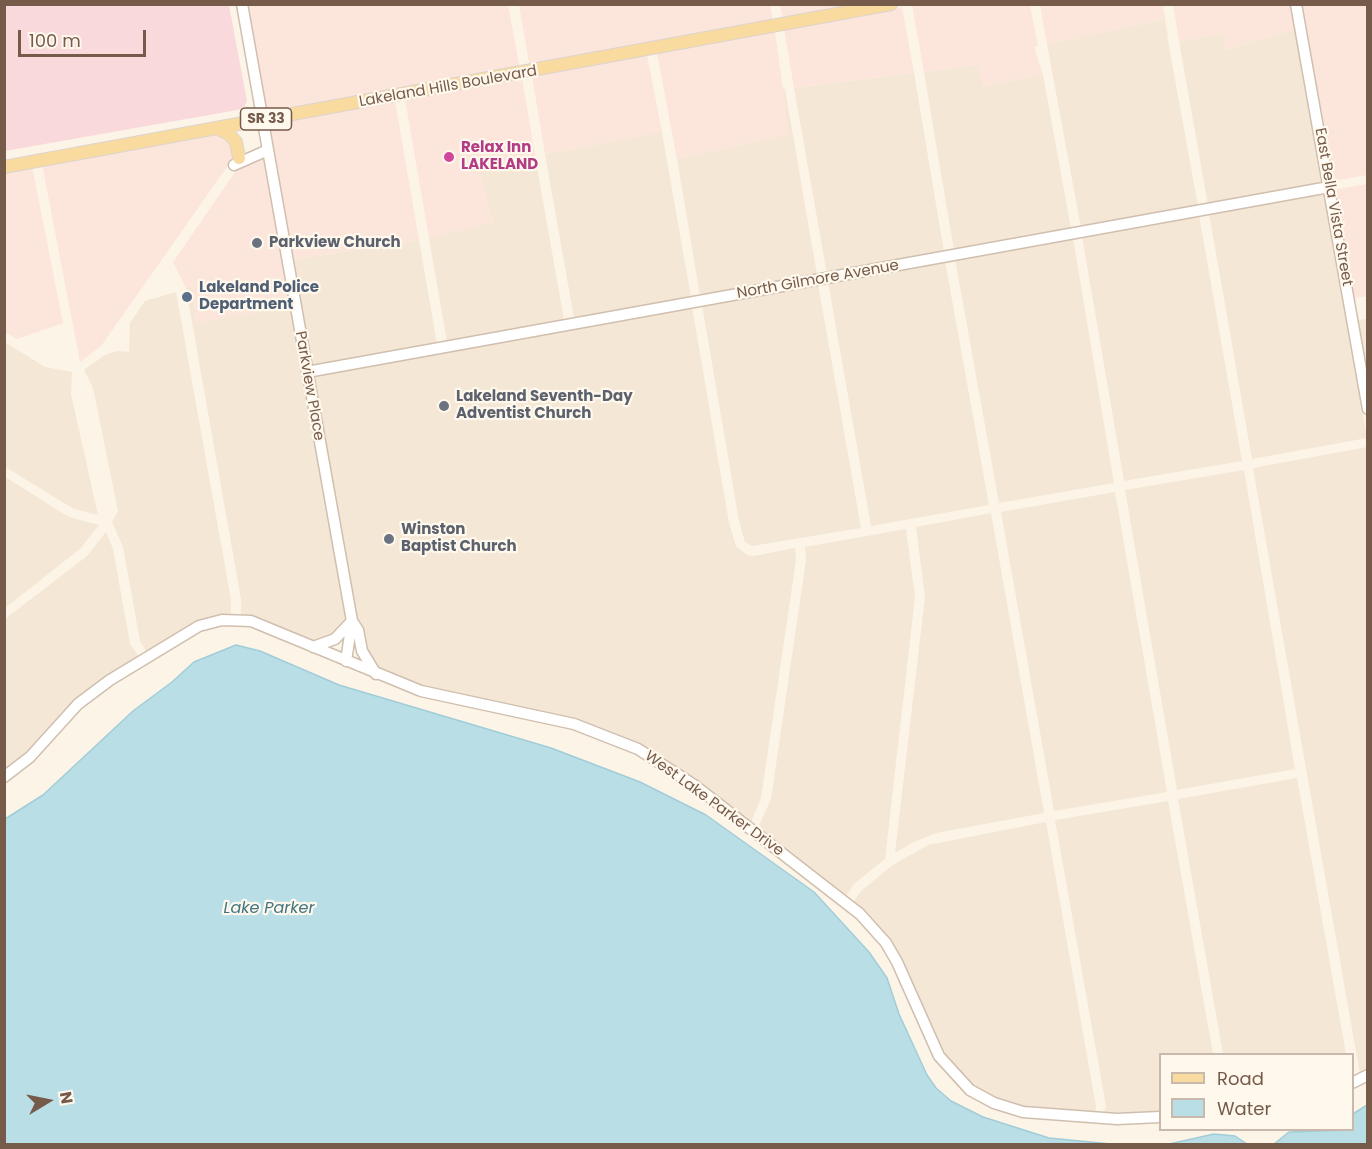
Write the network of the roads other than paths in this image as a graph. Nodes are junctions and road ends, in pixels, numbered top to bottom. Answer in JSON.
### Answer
{"nodes":[{"id":1,"x":243,"y":4,"type":"edge"},
{"id":2,"x":891,"y":4,"type":"edge"},
{"id":3,"x":1296,"y":4,"type":"edge"},
{"id":4,"x":262,"y":120,"type":"junction"},
{"id":5,"x":215,"y":128,"type":"junction"},
{"id":6,"x":268,"y":150,"type":"junction"},
{"id":7,"x":237,"y":161,"type":"joint"},
{"id":8,"x":4,"y":167,"type":"edge"},
{"id":9,"x":1329,"y":187,"type":"junction"},
{"id":10,"x":307,"y":372,"type":"junction"},
{"id":11,"x":1368,"y":409,"type":"edge"},
{"id":12,"x":352,"y":621,"type":"junction"},
{"id":13,"x":313,"y":646,"type":"junction"},
{"id":14,"x":345,"y":661,"type":"junction"},
{"id":15,"x":377,"y":675,"type":"junction"},
{"id":16,"x":4,"y":777,"type":"edge"},
{"id":17,"x":1368,"y":1075,"type":"edge"},
{"id":18,"x":1354,"y":1082,"type":"edge"},
{"id":19,"x":1159,"y":1117,"type":"edge"}],
"edges":[{"from":1,"to":4,"type":"street","name":"Parkview Place"},
{"from":2,"to":4,"type":"main road","name":"Lakeland Hills Boulevard","number":"SR 33"},
{"from":3,"to":9,"type":"street","name":"East Bella Vista Street"},
{"from":4,"to":5,"type":"main road","name":"Lakeland Hills Boulevard","number":"SR 33"},
{"from":4,"to":6,"type":"street","name":"Parkview Place"},
{"from":5,"to":7,"type":"main road"},
{"from":5,"to":8,"type":"main road","name":"Lakeland Hills Boulevard","number":"SR 33"},
{"from":6,"to":7,"type":"street"},
{"from":6,"to":10,"type":"street","name":"Parkview Place"},
{"from":9,"to":10,"type":"street","name":"North Gilmore Avenue"},
{"from":9,"to":11,"type":"street","name":"East Bella Vista Street"},
{"from":10,"to":12,"type":"street","name":"Parkview Place"},
{"from":12,"to":13,"type":"street"},
{"from":12,"to":14,"type":"street","name":"Parkview Place"},
{"from":12,"to":15,"type":"street"},
{"from":13,"to":14,"type":"street","name":"West Lake Parker Drive"},
{"from":13,"to":16,"type":"street","name":"West Lake Parker Drive"},
{"from":14,"to":15,"type":"street","name":"West Lake Parker Drive"},
{"from":15,"to":19,"type":"street","name":"West Lake Parker Drive"},
{"from":17,"to":18,"type":"street"}]}
